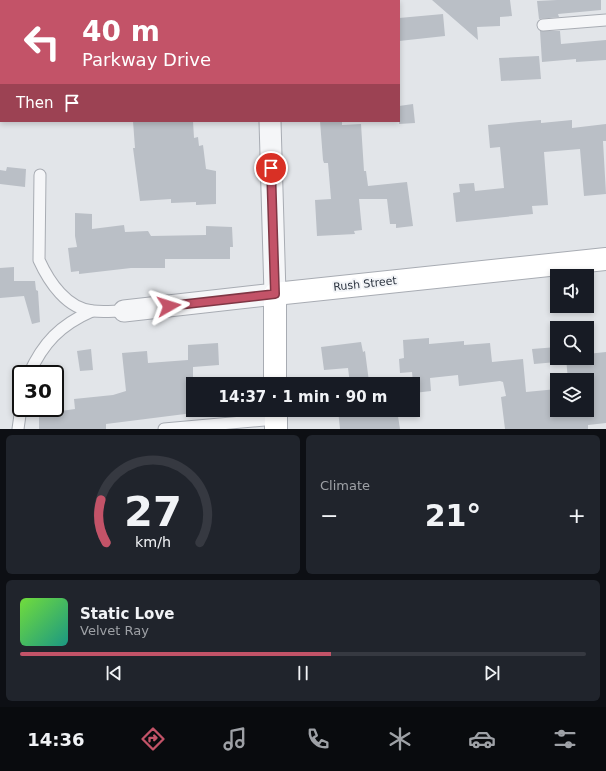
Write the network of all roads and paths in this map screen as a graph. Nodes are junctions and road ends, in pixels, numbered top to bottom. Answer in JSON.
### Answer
{"nodes":[{"id":1,"x":606,"y":20,"type":"edge"},
{"id":2,"x":543,"y":25,"type":"dead end"},
{"id":3,"x":270,"y":122,"type":"edge"},
{"id":4,"x":40,"y":175,"type":"dead end"},
{"id":5,"x":606,"y":259,"type":"edge"},
{"id":6,"x":275,"y":294,"type":"junction"},
{"id":7,"x":92,"y":311,"type":"junction"},
{"id":8,"x":124,"y":311,"type":"joint"},
{"id":9,"x":33,"y":365,"type":"edge"},
{"id":10,"x":275,"y":377,"type":"edge"},
{"id":11,"x":20,"y":417,"type":"edge"},
{"id":12,"x":276,"y":419,"type":"edge"},
{"id":13,"x":18,"y":429,"type":"edge"},
{"id":14,"x":164,"y":429,"type":"edge"}],
"edges":[{"from":1,"to":2,"type":"lane"},
{"from":3,"to":6,"type":"street"},
{"from":4,"to":7,"type":"lane"},
{"from":5,"to":6,"type":"street","name":"Rush Street"},
{"from":6,"to":8,"type":"street","name":"Rush Street"},
{"from":6,"to":10,"type":"street"},
{"from":7,"to":8,"type":"lane"},
{"from":7,"to":9,"type":"lane"},
{"from":11,"to":13,"type":"lane"},
{"from":12,"to":14,"type":"lane"}]}
